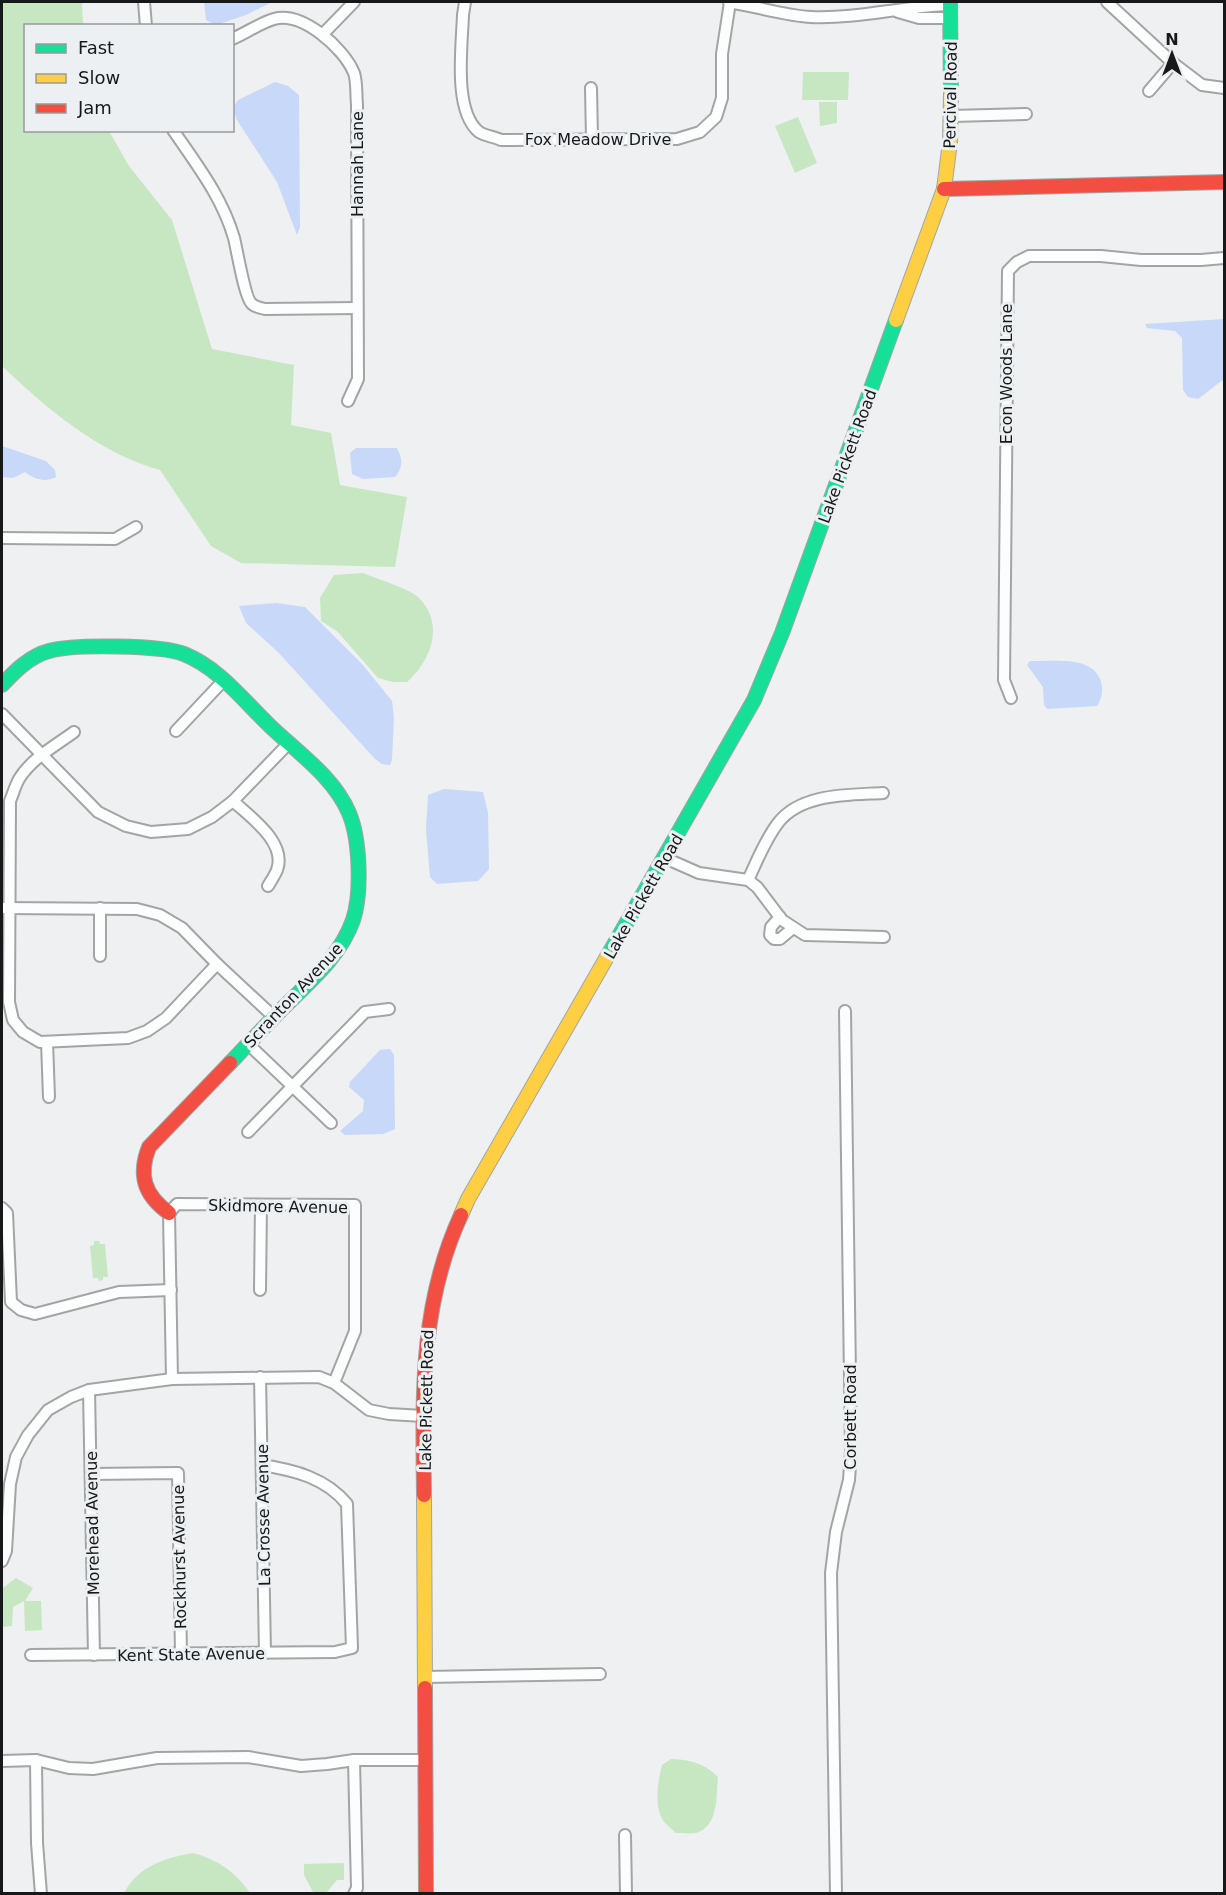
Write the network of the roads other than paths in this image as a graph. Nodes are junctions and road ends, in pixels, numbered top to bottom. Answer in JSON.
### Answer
{"nodes":[{"id":1,"x":144,"y":2,"type":"edge"},
{"id":2,"x":354,"y":2,"type":"edge"},
{"id":3,"x":465,"y":2,"type":"edge"},
{"id":4,"x":730,"y":2,"type":"edge"},
{"id":5,"x":1107,"y":2,"type":"edge"},
{"id":6,"x":950,"y":8,"type":"edge"},
{"id":7,"x":146,"y":24,"type":"edge"},
{"id":8,"x":323,"y":34,"type":"junction"},
{"id":9,"x":234,"y":38,"type":"edge"},
{"id":10,"x":1173,"y":63,"type":"junction"},
{"id":11,"x":591,"y":88,"type":"dead end"},
{"id":12,"x":1224,"y":88,"type":"edge"},
{"id":13,"x":1149,"y":90,"type":"dead end"},
{"id":14,"x":1026,"y":114,"type":"dead end"},
{"id":15,"x":952,"y":116,"type":"junction"},
{"id":16,"x":174,"y":132,"type":"edge"},
{"id":17,"x":592,"y":139,"type":"junction"},
{"id":18,"x":1224,"y":182,"type":"edge"},
{"id":19,"x":944,"y":189,"type":"junction"},
{"id":20,"x":1224,"y":258,"type":"edge"},
{"id":21,"x":357,"y":308,"type":"junction"},
{"id":22,"x":348,"y":401,"type":"dead end"},
{"id":23,"x":136,"y":527,"type":"dead end"},
{"id":24,"x":2,"y":538,"type":"edge"},
{"id":25,"x":224,"y":681,"type":"junction"},
{"id":26,"x":2,"y":685,"type":"edge"},
{"id":27,"x":1011,"y":698,"type":"dead end"},
{"id":28,"x":2,"y":714,"type":"edge"},
{"id":29,"x":176,"y":731,"type":"dead end"},
{"id":30,"x":74,"y":732,"type":"dead end"},
{"id":31,"x":288,"y":744,"type":"junction"},
{"id":32,"x":42,"y":755,"type":"junction"},
{"id":33,"x":883,"y":793,"type":"dead end"},
{"id":34,"x":233,"y":801,"type":"junction"},
{"id":35,"x":665,"y":858,"type":"junction"},
{"id":36,"x":747,"y":880,"type":"junction"},
{"id":37,"x":268,"y":886,"type":"dead end"},
{"id":38,"x":6,"y":908,"type":"edge"},
{"id":39,"x":100,"y":908,"type":"junction"},
{"id":40,"x":780,"y":917,"type":"junction"},
{"id":41,"x":793,"y":928,"type":"junction"},
{"id":42,"x":884,"y":937,"type":"dead end"},
{"id":43,"x":100,"y":956,"type":"dead end"},
{"id":44,"x":217,"y":964,"type":"junction"},
{"id":45,"x":389,"y":1009,"type":"dead end"},
{"id":46,"x":845,"y":1011,"type":"dead end"},
{"id":47,"x":274,"y":1017,"type":"junction"},
{"id":48,"x":47,"y":1042,"type":"junction"},
{"id":49,"x":248,"y":1044,"type":"junction"},
{"id":50,"x":293,"y":1086,"type":"junction"},
{"id":51,"x":49,"y":1097,"type":"dead end"},
{"id":52,"x":331,"y":1123,"type":"dead end"},
{"id":53,"x":248,"y":1132,"type":"dead end"},
{"id":54,"x":261,"y":1205,"type":"junction"},
{"id":55,"x":2,"y":1208,"type":"edge"},
{"id":56,"x":169,"y":1214,"type":"junction"},
{"id":57,"x":171,"y":1290,"type":"junction"},
{"id":58,"x":260,"y":1290,"type":"dead end"},
{"id":59,"x":260,"y":1377,"type":"junction"},
{"id":60,"x":172,"y":1379,"type":"junction"},
{"id":61,"x":334,"y":1383,"type":"junction"},
{"id":62,"x":90,"y":1390,"type":"junction"},
{"id":63,"x":423,"y":1416,"type":"junction"},
{"id":64,"x":262,"y":1465,"type":"junction"},
{"id":65,"x":92,"y":1474,"type":"junction"},
{"id":66,"x":2,"y":1561,"type":"edge"},
{"id":67,"x":265,"y":1653,"type":"junction"},
{"id":68,"x":181,"y":1654,"type":"junction"},
{"id":69,"x":31,"y":1655,"type":"dead end"},
{"id":70,"x":94,"y":1655,"type":"junction"},
{"id":71,"x":600,"y":1674,"type":"dead end"},
{"id":72,"x":425,"y":1677,"type":"junction"},
{"id":73,"x":36,"y":1760,"type":"junction"},
{"id":74,"x":354,"y":1760,"type":"junction"},
{"id":75,"x":425,"y":1760,"type":"junction"},
{"id":76,"x":2,"y":1761,"type":"edge"},
{"id":77,"x":625,"y":1835,"type":"dead end"},
{"id":78,"x":41,"y":1893,"type":"edge"},
{"id":79,"x":354,"y":1893,"type":"edge"},
{"id":80,"x":426,"y":1893,"type":"edge"},
{"id":81,"x":626,"y":1893,"type":"edge"},
{"id":82,"x":836,"y":1893,"type":"edge"}],
"edges":[{"from":1,"to":7,"type":"street"},
{"from":2,"to":8,"type":"street"},
{"from":3,"to":17,"type":"street","name":"Fox Meadow Drive"},
{"from":4,"to":6,"type":"street"},
{"from":4,"to":17,"type":"street","name":"Fox Meadow Drive"},
{"from":5,"to":10,"type":"street"},
{"from":6,"to":15,"type":"main road","name":"Percival Road"},
{"from":8,"to":9,"type":"street","name":"Hannah Lane"},
{"from":8,"to":21,"type":"street","name":"Hannah Lane"},
{"from":10,"to":12,"type":"street"},
{"from":10,"to":13,"type":"street"},
{"from":11,"to":17,"type":"street"},
{"from":14,"to":15,"type":"street"},
{"from":15,"to":19,"type":"main road","name":"Percival Road"},
{"from":16,"to":21,"type":"street"},
{"from":18,"to":19,"type":"main road"},
{"from":19,"to":35,"type":"main road","name":"Lake Pickett Road"},
{"from":20,"to":27,"type":"street","name":"Econ Woods Lane"},
{"from":21,"to":22,"type":"street","name":"Hannah Lane"},
{"from":23,"to":24,"type":"street"},
{"from":25,"to":26,"type":"main road","name":"Scranton Avenue"},
{"from":25,"to":29,"type":"street"},
{"from":25,"to":31,"type":"main road","name":"Scranton Avenue"},
{"from":28,"to":32,"type":"street"},
{"from":30,"to":32,"type":"street"},
{"from":31,"to":34,"type":"street"},
{"from":31,"to":47,"type":"main road","name":"Scranton Avenue"},
{"from":32,"to":34,"type":"street"},
{"from":32,"to":38,"type":"street"},
{"from":33,"to":36,"type":"street"},
{"from":34,"to":37,"type":"street"},
{"from":35,"to":36,"type":"street"},
{"from":35,"to":63,"type":"main road","name":"Lake Pickett Road"},
{"from":36,"to":40,"type":"street"},
{"from":38,"to":39,"type":"street"},
{"from":38,"to":48,"type":"street"},
{"from":39,"to":43,"type":"street"},
{"from":39,"to":44,"type":"street"},
{"from":40,"to":41,"type":"street"},
{"from":40,"to":41,"type":"street"},
{"from":41,"to":42,"type":"street"},
{"from":44,"to":47,"type":"street"},
{"from":44,"to":48,"type":"street"},
{"from":45,"to":50,"type":"street"},
{"from":46,"to":82,"type":"street","name":"Corbett Road"},
{"from":47,"to":49,"type":"main road","name":"Scranton Avenue"},
{"from":48,"to":51,"type":"street"},
{"from":49,"to":50,"type":"street"},
{"from":49,"to":56,"type":"main road","name":"Scranton Avenue"},
{"from":50,"to":52,"type":"street"},
{"from":50,"to":53,"type":"street"},
{"from":54,"to":56,"type":"street","name":"Skidmore Avenue"},
{"from":54,"to":58,"type":"street"},
{"from":54,"to":61,"type":"street","name":"Skidmore Avenue"},
{"from":55,"to":57,"type":"street"},
{"from":56,"to":57,"type":"street"},
{"from":57,"to":60,"type":"street"},
{"from":59,"to":60,"type":"street"},
{"from":59,"to":61,"type":"street"},
{"from":59,"to":64,"type":"street","name":"La Crosse Avenue"},
{"from":60,"to":62,"type":"street"},
{"from":61,"to":63,"type":"street"},
{"from":62,"to":65,"type":"street","name":"Morehead Avenue"},
{"from":62,"to":66,"type":"street"},
{"from":63,"to":72,"type":"main road","name":"Lake Pickett Road"},
{"from":64,"to":67,"type":"street","name":"La Crosse Avenue"},
{"from":64,"to":67,"type":"street","name":"Kent State Avenue"},
{"from":65,"to":68,"type":"street","name":"Rockhurst Avenue"},
{"from":65,"to":70,"type":"street","name":"Morehead Avenue"},
{"from":67,"to":68,"type":"street","name":"Kent State Avenue"},
{"from":68,"to":70,"type":"street","name":"Kent State Avenue"},
{"from":69,"to":70,"type":"street","name":"Kent State Avenue"},
{"from":71,"to":72,"type":"street"},
{"from":72,"to":75,"type":"main road","name":"Lake Pickett Road"},
{"from":73,"to":74,"type":"street"},
{"from":73,"to":76,"type":"street"},
{"from":73,"to":78,"type":"street"},
{"from":74,"to":75,"type":"street"},
{"from":74,"to":79,"type":"street"},
{"from":75,"to":80,"type":"main road","name":"Lake Pickett Road"},
{"from":77,"to":81,"type":"street"}]}
